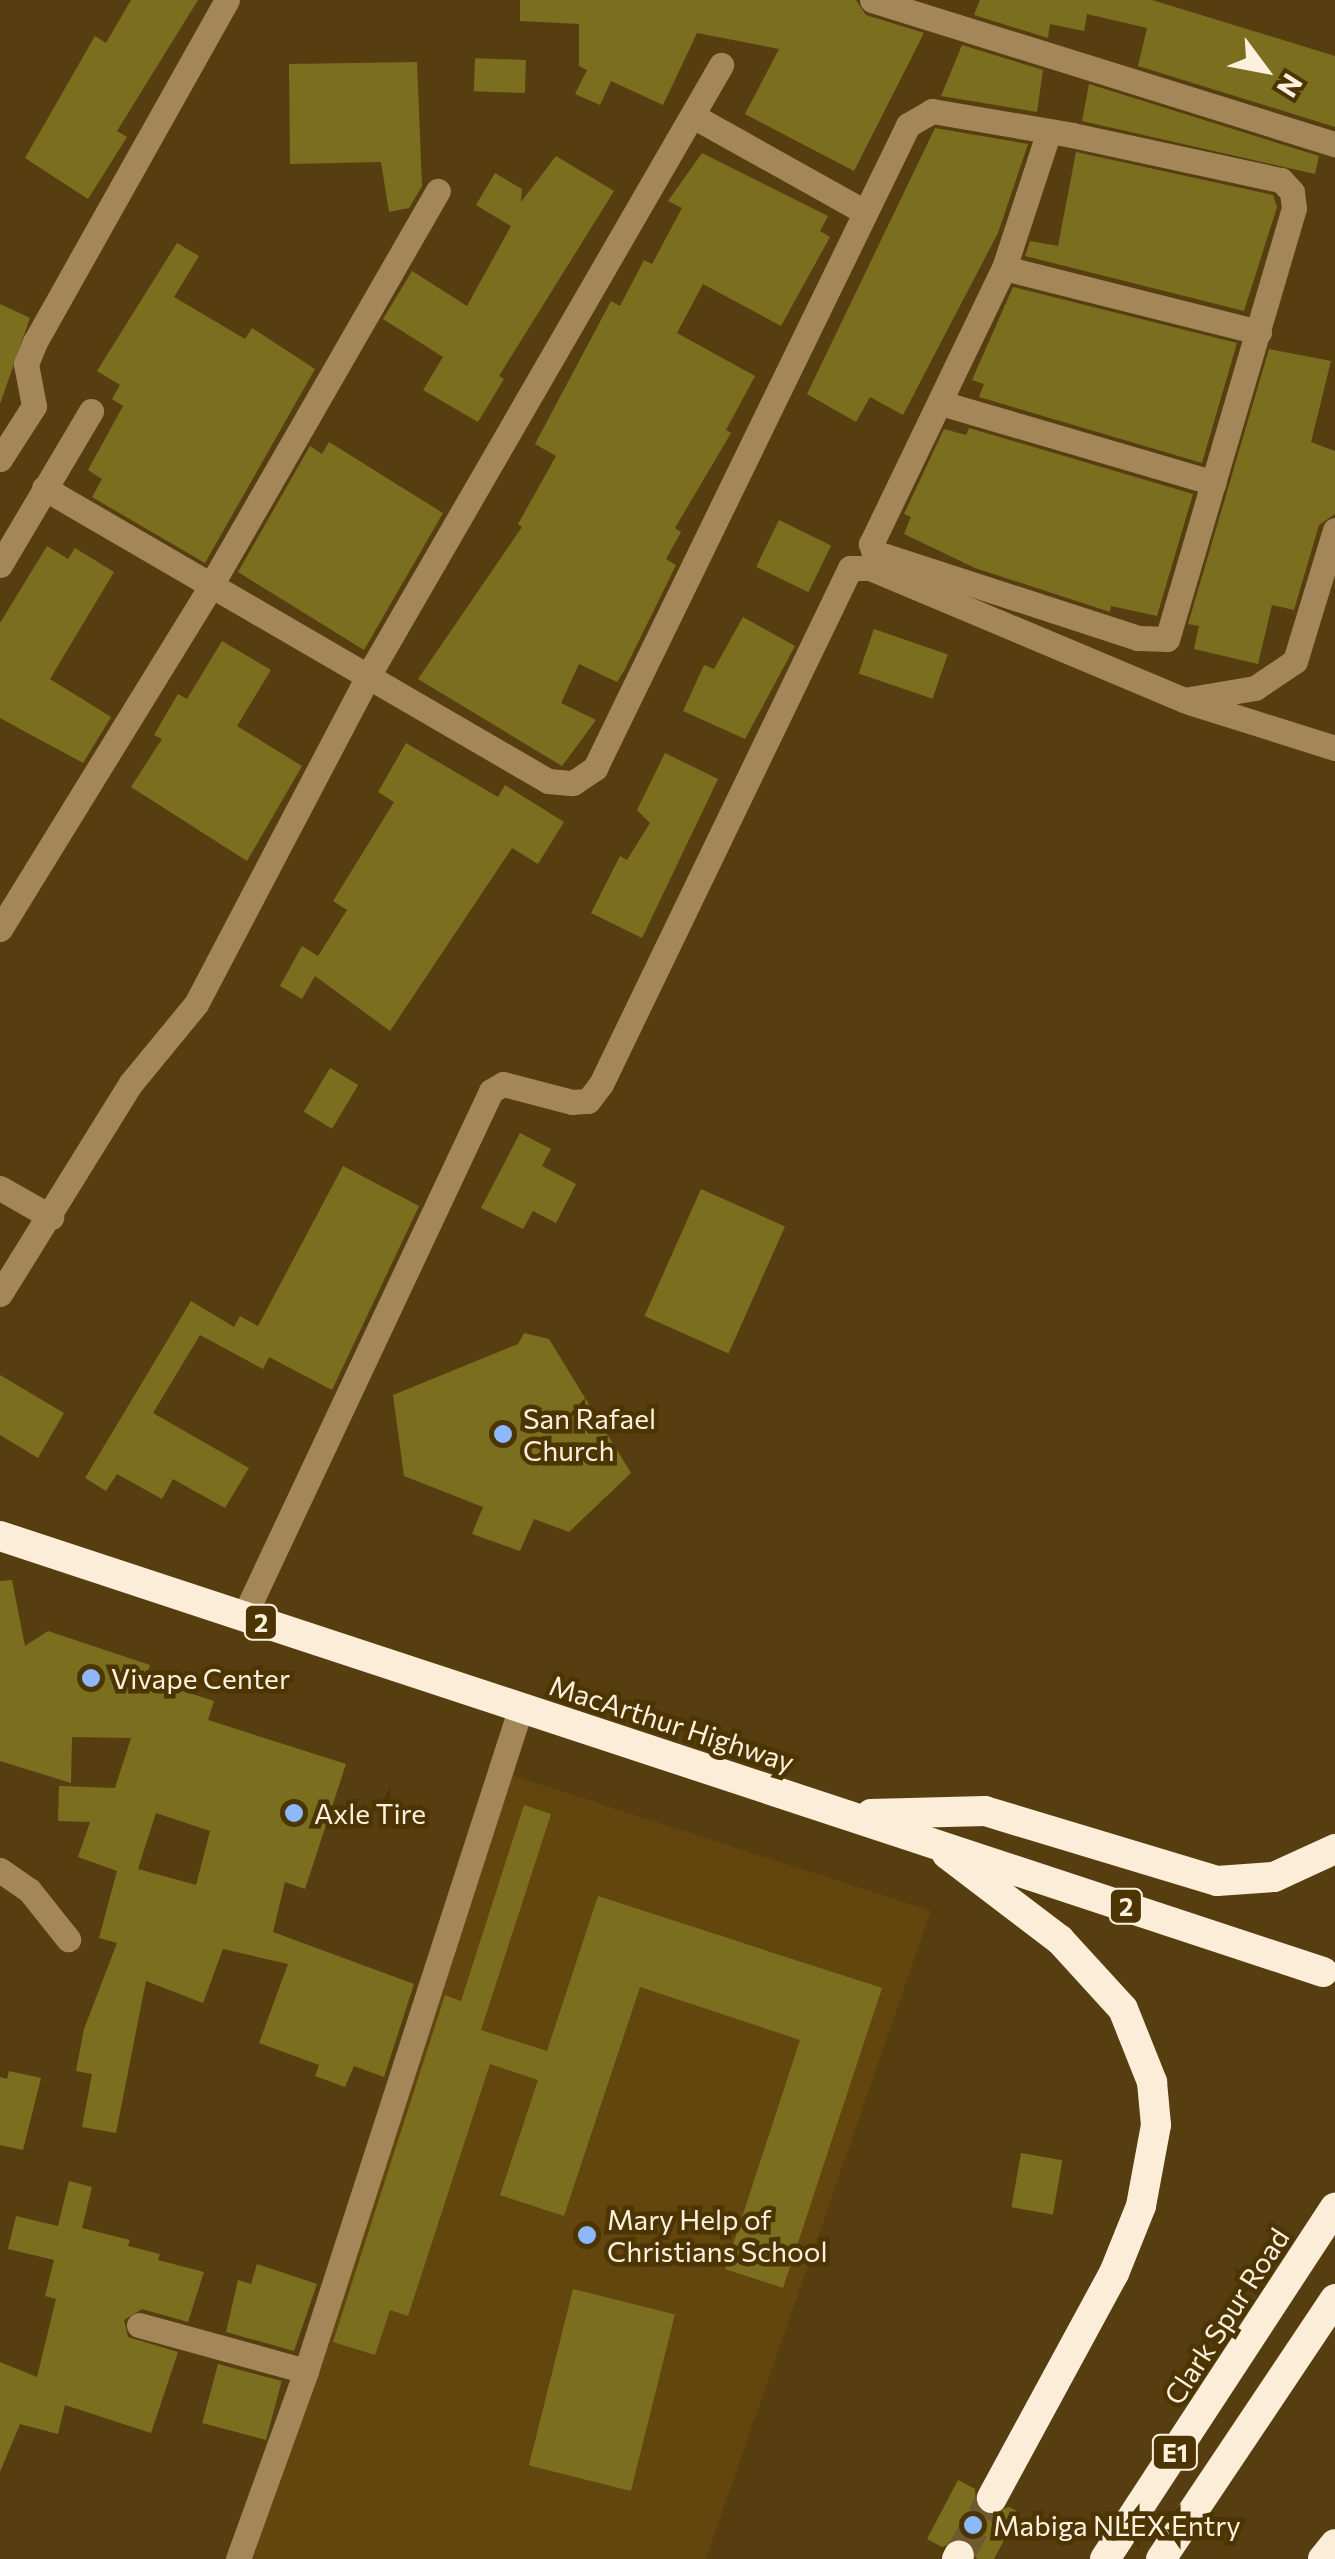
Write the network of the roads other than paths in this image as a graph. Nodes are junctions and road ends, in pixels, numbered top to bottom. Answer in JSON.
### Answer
{"nodes":[{"id":1,"x":227,"y":0,"type":"edge"},
{"id":2,"x":872,"y":0,"type":"edge"},
{"id":3,"x":721,"y":65,"type":"dead end"},
{"id":4,"x":693,"y":116,"type":"junction"},
{"id":5,"x":1049,"y":132,"type":"junction"},
{"id":6,"x":1335,"y":144,"type":"edge"},
{"id":7,"x":438,"y":191,"type":"dead end"},
{"id":8,"x":863,"y":211,"type":"junction"},
{"id":9,"x":1004,"y":268,"type":"junction"},
{"id":10,"x":1259,"y":332,"type":"junction"},
{"id":11,"x":941,"y":403,"type":"junction"},
{"id":12,"x":91,"y":411,"type":"dead end"},
{"id":13,"x":0,"y":459,"type":"edge"},
{"id":14,"x":1214,"y":483,"type":"junction"},
{"id":15,"x":44,"y":488,"type":"junction"},
{"id":16,"x":1335,"y":530,"type":"edge"},
{"id":17,"x":0,"y":565,"type":"edge"},
{"id":18,"x":210,"y":587,"type":"junction"},
{"id":19,"x":368,"y":676,"type":"junction"},
{"id":20,"x":1184,"y":700,"type":"junction"},
{"id":21,"x":1335,"y":748,"type":"edge"},
{"id":22,"x":0,"y":930,"type":"edge"},
{"id":23,"x":0,"y":1188,"type":"edge"},
{"id":24,"x":51,"y":1217,"type":"junction"},
{"id":25,"x":0,"y":1294,"type":"edge"},
{"id":26,"x":0,"y":1536,"type":"edge"},
{"id":27,"x":244,"y":1616,"type":"junction"},
{"id":28,"x":521,"y":1707,"type":"junction"},
{"id":29,"x":845,"y":1814,"type":"junction"},
{"id":30,"x":929,"y":1840,"type":"junction"},
{"id":31,"x":1335,"y":1849,"type":"edge"},
{"id":32,"x":0,"y":1870,"type":"edge"},
{"id":33,"x":68,"y":1938,"type":"dead end"},
{"id":34,"x":1323,"y":1972,"type":"dead end"},
{"id":35,"x":1335,"y":2208,"type":"edge"},
{"id":36,"x":1335,"y":2299,"type":"edge"},
{"id":37,"x":140,"y":2325,"type":"dead end"},
{"id":38,"x":306,"y":2371,"type":"junction"},
{"id":39,"x":992,"y":2498,"type":"tunnel mouth"},
{"id":40,"x":1335,"y":2544,"type":"edge"},
{"id":41,"x":238,"y":2559,"type":"edge"},
{"id":42,"x":1105,"y":2559,"type":"edge"},
{"id":43,"x":1161,"y":2559,"type":"edge"},
{"id":44,"x":1323,"y":2559,"type":"edge"}],
"edges":[{"from":1,"to":13,"type":"street"},
{"from":2,"to":6,"type":"street"},
{"from":3,"to":4,"type":"street"},
{"from":4,"to":8,"type":"street"},
{"from":4,"to":19,"type":"street"},
{"from":5,"to":8,"type":"street"},
{"from":5,"to":9,"type":"street"},
{"from":5,"to":10,"type":"street"},
{"from":7,"to":18,"type":"street"},
{"from":8,"to":19,"type":"street"},
{"from":9,"to":10,"type":"street"},
{"from":9,"to":11,"type":"street"},
{"from":10,"to":14,"type":"street"},
{"from":11,"to":14,"type":"street"},
{"from":11,"to":14,"type":"street"},
{"from":12,"to":15,"type":"street"},
{"from":15,"to":17,"type":"street"},
{"from":15,"to":18,"type":"street"},
{"from":16,"to":20,"type":"street"},
{"from":18,"to":19,"type":"street"},
{"from":18,"to":22,"type":"street"},
{"from":19,"to":24,"type":"street"},
{"from":20,"to":21,"type":"street"},
{"from":20,"to":27,"type":"street"},
{"from":23,"to":24,"type":"street"},
{"from":24,"to":25,"type":"street"},
{"from":26,"to":27,"type":"highway","name":"MacArthur Highway","number":"2"},
{"from":27,"to":28,"type":"highway","name":"MacArthur Highway","number":"2"},
{"from":28,"to":29,"type":"highway","name":"MacArthur Highway","number":"2"},
{"from":28,"to":38,"type":"street"},
{"from":29,"to":30,"type":"highway","name":"MacArthur Highway","number":"2"},
{"from":29,"to":31,"type":"highway"},
{"from":30,"to":34,"type":"highway","name":"MacArthur Highway","number":"2"},
{"from":30,"to":39,"type":"highway"},
{"from":32,"to":33,"type":"street"},
{"from":35,"to":42,"type":"highway","name":"Clark Spur Road","number":"E1"},
{"from":36,"to":43,"type":"highway","number":"E1"},
{"from":37,"to":38,"type":"street"},
{"from":38,"to":41,"type":"street"},
{"from":40,"to":44,"type":"highway"}]}
